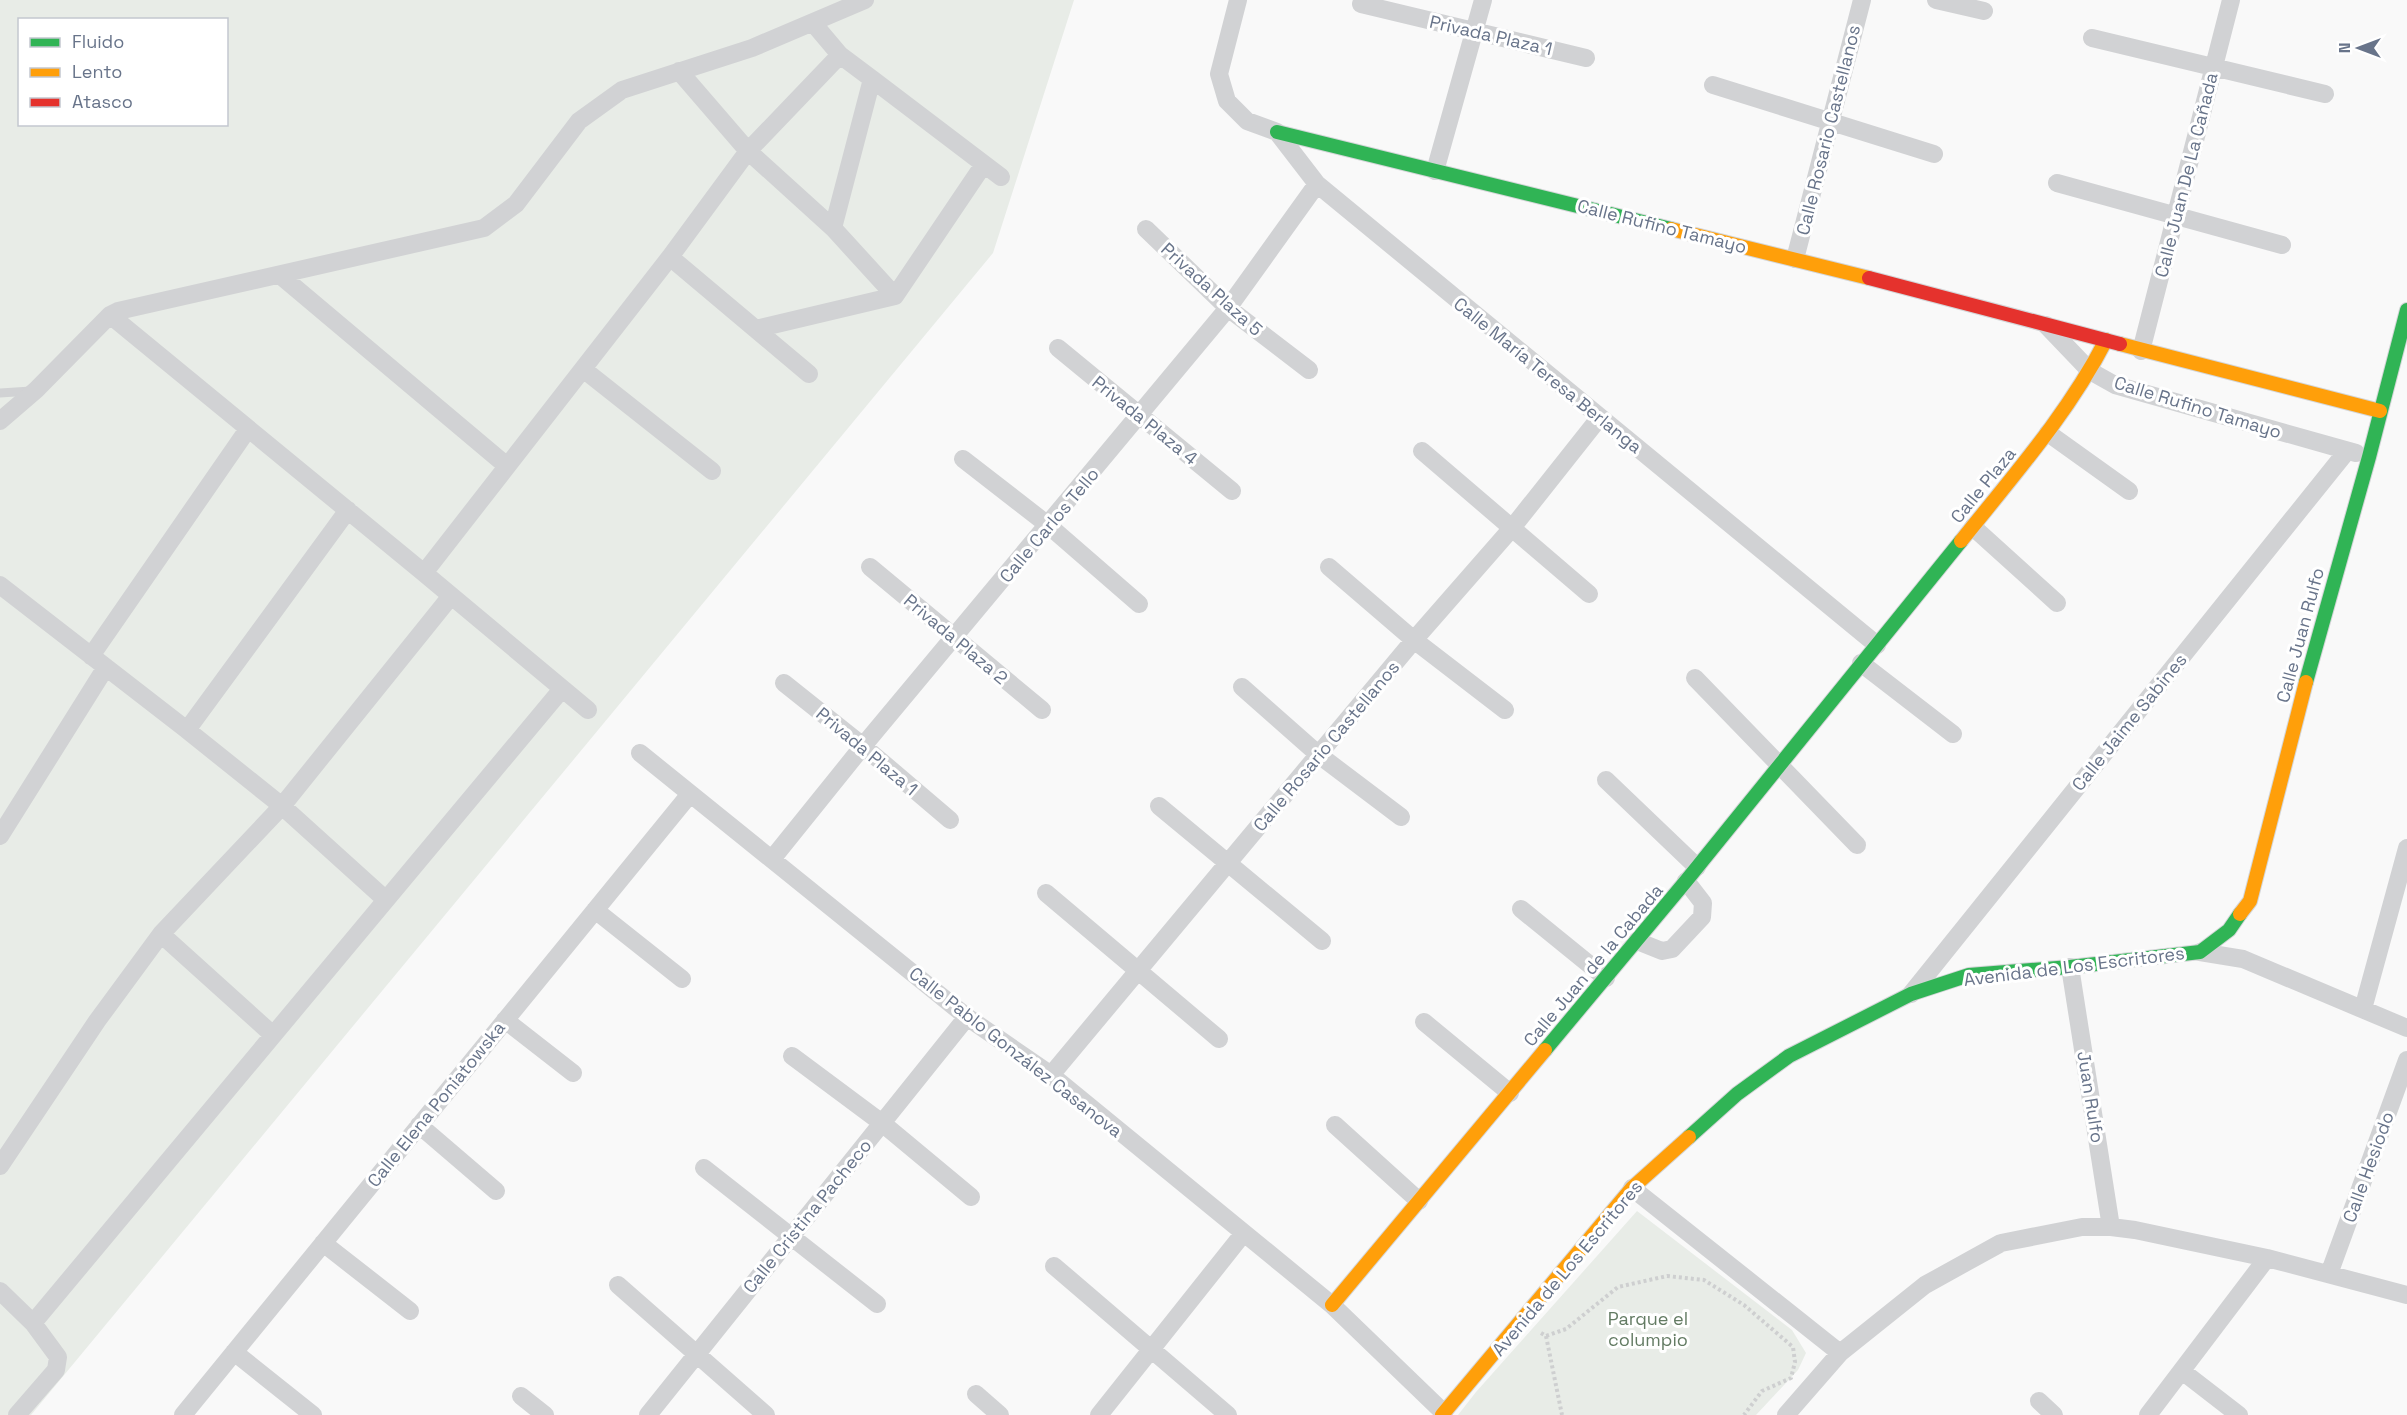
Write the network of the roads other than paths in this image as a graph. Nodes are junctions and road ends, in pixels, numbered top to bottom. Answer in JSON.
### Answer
{"nodes":[{"id":1,"x":865,"y":0,"type":"edge"},
{"id":2,"x":1238,"y":0,"type":"edge"},
{"id":3,"x":1483,"y":0,"type":"edge"},
{"id":4,"x":1862,"y":0,"type":"edge"},
{"id":5,"x":1936,"y":0,"type":"edge"},
{"id":6,"x":2231,"y":0,"type":"edge"},
{"id":7,"x":1361,"y":4,"type":"dead end"},
{"id":8,"x":1984,"y":11,"type":"dead end"},
{"id":9,"x":813,"y":23,"type":"junction"},
{"id":10,"x":1474,"y":31,"type":"junction"},
{"id":11,"x":2092,"y":38,"type":"dead end"},
{"id":12,"x":840,"y":55,"type":"junction"},
{"id":13,"x":1586,"y":58,"type":"dead end"},
{"id":14,"x":2213,"y":68,"type":"junction"},
{"id":15,"x":679,"y":71,"type":"junction"},
{"id":16,"x":872,"y":80,"type":"junction"},
{"id":17,"x":1713,"y":85,"type":"dead end"},
{"id":18,"x":2325,"y":94,"type":"dead end"},
{"id":19,"x":1831,"y":122,"type":"junction"},
{"id":20,"x":1277,"y":132,"type":"junction"},
{"id":21,"x":748,"y":151,"type":"junction"},
{"id":22,"x":1934,"y":154,"type":"dead end"},
{"id":23,"x":984,"y":164,"type":"junction"},
{"id":24,"x":1436,"y":171,"type":"junction"},
{"id":25,"x":1001,"y":177,"type":"dead end"},
{"id":26,"x":2057,"y":183,"type":"dead end"},
{"id":27,"x":1317,"y":184,"type":"junction"},
{"id":28,"x":2175,"y":217,"type":"junction"},
{"id":29,"x":833,"y":228,"type":"junction"},
{"id":30,"x":1146,"y":229,"type":"dead end"},
{"id":31,"x":2282,"y":245,"type":"dead end"},
{"id":32,"x":670,"y":257,"type":"junction"},
{"id":33,"x":1795,"y":259,"type":"junction"},
{"id":34,"x":280,"y":275,"type":"junction"},
{"id":35,"x":895,"y":296,"type":"junction"},
{"id":36,"x":1228,"y":308,"type":"junction"},
{"id":37,"x":2407,"y":310,"type":"edge"},
{"id":38,"x":110,"y":315,"type":"junction"},
{"id":39,"x":2046,"y":325,"type":"junction"},
{"id":40,"x":756,"y":329,"type":"junction"},
{"id":41,"x":2106,"y":340,"type":"junction"},
{"id":42,"x":1058,"y":348,"type":"dead end"},
{"id":43,"x":2141,"y":351,"type":"junction"},
{"id":44,"x":583,"y":369,"type":"junction"},
{"id":45,"x":1309,"y":370,"type":"dead end"},
{"id":46,"x":2091,"y":371,"type":"junction"},
{"id":47,"x":809,"y":375,"type":"dead end"},
{"id":48,"x":36,"y":390,"type":"junction"},
{"id":49,"x":0,"y":393,"type":"edge"},
{"id":50,"x":2380,"y":411,"type":"junction"},
{"id":51,"x":1139,"y":417,"type":"junction"},
{"id":52,"x":1600,"y":417,"type":"junction"},
{"id":53,"x":0,"y":421,"type":"edge"},
{"id":54,"x":248,"y":429,"type":"junction"},
{"id":55,"x":2048,"y":433,"type":"junction"},
{"id":56,"x":1422,"y":451,"type":"dead end"},
{"id":57,"x":2347,"y":451,"type":"junction"},
{"id":58,"x":2369,"y":457,"type":"junction"},
{"id":59,"x":963,"y":459,"type":"dead end"},
{"id":60,"x":507,"y":466,"type":"junction"},
{"id":61,"x":712,"y":471,"type":"dead end"},
{"id":62,"x":1232,"y":491,"type":"dead end"},
{"id":63,"x":2129,"y":491,"type":"dead end"},
{"id":64,"x":348,"y":510,"type":"junction"},
{"id":65,"x":1048,"y":525,"type":"junction"},
{"id":66,"x":1973,"y":527,"type":"junction"},
{"id":67,"x":1512,"y":528,"type":"junction"},
{"id":68,"x":870,"y":567,"type":"dead end"},
{"id":69,"x":1329,"y":567,"type":"dead end"},
{"id":70,"x":424,"y":573,"type":"junction"},
{"id":71,"x":3,"y":594,"type":"edge"},
{"id":72,"x":1589,"y":594,"type":"dead end"},
{"id":73,"x":451,"y":596,"type":"junction"},
{"id":74,"x":2057,"y":603,"type":"dead end"},
{"id":75,"x":1139,"y":604,"type":"dead end"},
{"id":76,"x":955,"y":638,"type":"junction"},
{"id":77,"x":1413,"y":640,"type":"junction"},
{"id":78,"x":1877,"y":645,"type":"junction"},
{"id":79,"x":91,"y":656,"type":"junction"},
{"id":80,"x":1861,"y":663,"type":"junction"},
{"id":81,"x":106,"y":668,"type":"junction"},
{"id":82,"x":1695,"y":678,"type":"dead end"},
{"id":83,"x":784,"y":683,"type":"dead end"},
{"id":84,"x":1242,"y":687,"type":"dead end"},
{"id":85,"x":562,"y":689,"type":"junction"},
{"id":86,"x":588,"y":710,"type":"dead end"},
{"id":87,"x":1042,"y":710,"type":"dead end"},
{"id":88,"x":1505,"y":710,"type":"dead end"},
{"id":89,"x":187,"y":730,"type":"junction"},
{"id":90,"x":1953,"y":734,"type":"dead end"},
{"id":91,"x":863,"y":746,"type":"junction"},
{"id":92,"x":640,"y":753,"type":"dead end"},
{"id":93,"x":1320,"y":755,"type":"junction"},
{"id":94,"x":1779,"y":767,"type":"junction"},
{"id":95,"x":1606,"y":780,"type":"dead end"},
{"id":96,"x":690,"y":794,"type":"junction"},
{"id":97,"x":282,"y":806,"type":"junction"},
{"id":98,"x":1159,"y":806,"type":"dead end"},
{"id":99,"x":1401,"y":817,"type":"dead end"},
{"id":100,"x":950,"y":820,"type":"dead end"},
{"id":101,"x":0,"y":836,"type":"edge"},
{"id":102,"x":1857,"y":845,"type":"dead end"},
{"id":103,"x":2407,"y":848,"type":"edge"},
{"id":104,"x":772,"y":859,"type":"junction"},
{"id":105,"x":1228,"y":865,"type":"junction"},
{"id":106,"x":1692,"y":874,"type":"junction"},
{"id":107,"x":1046,"y":893,"type":"dead end"},
{"id":108,"x":386,"y":900,"type":"junction"},
{"id":109,"x":1521,"y":909,"type":"dead end"},
{"id":110,"x":595,"y":910,"type":"junction"},
{"id":111,"x":161,"y":934,"type":"junction"},
{"id":112,"x":1322,"y":941,"type":"dead end"},
{"id":113,"x":1637,"y":941,"type":"junction"},
{"id":114,"x":2200,"y":952,"type":"junction"},
{"id":115,"x":2070,"y":967,"type":"junction"},
{"id":116,"x":1139,"y":972,"type":"junction"},
{"id":117,"x":1606,"y":978,"type":"junction"},
{"id":118,"x":682,"y":979,"type":"dead end"},
{"id":119,"x":1911,"y":994,"type":"junction"},
{"id":120,"x":2363,"y":1009,"type":"junction"},
{"id":121,"x":967,"y":1017,"type":"junction"},
{"id":122,"x":505,"y":1020,"type":"junction"},
{"id":123,"x":1424,"y":1022,"type":"dead end"},
{"id":124,"x":2407,"y":1028,"type":"edge"},
{"id":125,"x":273,"y":1035,"type":"junction"},
{"id":126,"x":1219,"y":1040,"type":"dead end"},
{"id":127,"x":792,"y":1056,"type":"dead end"},
{"id":128,"x":2407,"y":1060,"type":"edge"},
{"id":129,"x":573,"y":1073,"type":"dead end"},
{"id":130,"x":1051,"y":1075,"type":"junction"},
{"id":131,"x":1510,"y":1093,"type":"junction"},
{"id":132,"x":882,"y":1123,"type":"junction"},
{"id":133,"x":419,"y":1125,"type":"junction"},
{"id":134,"x":1335,"y":1125,"type":"dead end"},
{"id":135,"x":0,"y":1166,"type":"edge"},
{"id":136,"x":704,"y":1168,"type":"dead end"},
{"id":137,"x":1632,"y":1188,"type":"junction"},
{"id":138,"x":496,"y":1191,"type":"dead end"},
{"id":139,"x":971,"y":1197,"type":"dead end"},
{"id":140,"x":1419,"y":1201,"type":"junction"},
{"id":141,"x":2111,"y":1227,"type":"junction"},
{"id":142,"x":1243,"y":1234,"type":"junction"},
{"id":143,"x":790,"y":1238,"type":"junction"},
{"id":144,"x":323,"y":1243,"type":"junction"},
{"id":145,"x":2267,"y":1258,"type":"junction"},
{"id":146,"x":1054,"y":1266,"type":"dead end"},
{"id":147,"x":2329,"y":1274,"type":"junction"},
{"id":148,"x":618,"y":1285,"type":"dead end"},
{"id":149,"x":0,"y":1291,"type":"edge"},
{"id":150,"x":2407,"y":1295,"type":"edge"},
{"id":151,"x":877,"y":1304,"type":"dead end"},
{"id":152,"x":1332,"y":1305,"type":"junction"},
{"id":153,"x":410,"y":1311,"type":"dead end"},
{"id":154,"x":33,"y":1323,"type":"junction"},
{"id":155,"x":1150,"y":1350,"type":"junction"},
{"id":156,"x":234,"y":1352,"type":"junction"},
{"id":157,"x":1840,"y":1353,"type":"junction"},
{"id":158,"x":696,"y":1355,"type":"junction"},
{"id":159,"x":2182,"y":1371,"type":"junction"},
{"id":160,"x":976,"y":1394,"type":"dead end"},
{"id":161,"x":521,"y":1396,"type":"dead end"},
{"id":162,"x":2038,"y":1401,"type":"dead end"},
{"id":163,"x":1443,"y":1414,"type":"edge"},
{"id":164,"x":17,"y":1415,"type":"edge"},
{"id":165,"x":183,"y":1415,"type":"edge"},
{"id":166,"x":313,"y":1415,"type":"edge"},
{"id":167,"x":545,"y":1415,"type":"edge"},
{"id":168,"x":648,"y":1415,"type":"edge"},
{"id":169,"x":766,"y":1415,"type":"edge"},
{"id":170,"x":1000,"y":1415,"type":"edge"},
{"id":171,"x":1099,"y":1415,"type":"edge"},
{"id":172,"x":1228,"y":1415,"type":"edge"},
{"id":173,"x":1785,"y":1415,"type":"edge"},
{"id":174,"x":2054,"y":1415,"type":"edge"},
{"id":175,"x":2148,"y":1415,"type":"edge"},
{"id":176,"x":2239,"y":1415,"type":"edge"}],
"edges":[{"from":1,"to":9,"type":"street"},
{"from":2,"to":20,"type":"street"},
{"from":3,"to":10,"type":"street"},
{"from":4,"to":19,"type":"street","name":"Calle Rosario Castellanos"},
{"from":5,"to":8,"type":"street"},
{"from":6,"to":14,"type":"street","name":"Calle Juan De La Cañada"},
{"from":7,"to":10,"type":"street","name":"Privada Plaza 1"},
{"from":9,"to":12,"type":"street"},
{"from":9,"to":15,"type":"street"},
{"from":10,"to":13,"type":"street","name":"Privada Plaza 1"},
{"from":10,"to":24,"type":"street"},
{"from":11,"to":14,"type":"street"},
{"from":12,"to":16,"type":"street"},
{"from":12,"to":21,"type":"street"},
{"from":14,"to":18,"type":"street"},
{"from":14,"to":28,"type":"street","name":"Calle Juan De La Cañada"},
{"from":15,"to":21,"type":"street"},
{"from":15,"to":34,"type":"street"},
{"from":16,"to":23,"type":"street"},
{"from":16,"to":29,"type":"street"},
{"from":17,"to":19,"type":"street"},
{"from":19,"to":22,"type":"street"},
{"from":19,"to":33,"type":"street","name":"Calle Rosario Castellanos"},
{"from":20,"to":24,"type":"street","name":"Calle Rufino Tamayo"},
{"from":20,"to":27,"type":"street","name":"Calle María Teresa Berlanga"},
{"from":21,"to":29,"type":"street"},
{"from":21,"to":32,"type":"street"},
{"from":23,"to":25,"type":"street"},
{"from":23,"to":35,"type":"street"},
{"from":24,"to":33,"type":"street","name":"Calle Rufino Tamayo"},
{"from":26,"to":28,"type":"street"},
{"from":27,"to":36,"type":"street","name":"Calle Carlos Tello"},
{"from":27,"to":52,"type":"street","name":"Calle María Teresa Berlanga"},
{"from":28,"to":31,"type":"street"},
{"from":28,"to":43,"type":"street","name":"Calle Juan De La Cañada"},
{"from":29,"to":35,"type":"street"},
{"from":30,"to":36,"type":"street","name":"Privada Plaza 5"},
{"from":32,"to":40,"type":"street"},
{"from":32,"to":44,"type":"street"},
{"from":33,"to":39,"type":"street","name":"Calle Rufino Tamayo"},
{"from":34,"to":38,"type":"street"},
{"from":34,"to":60,"type":"street"},
{"from":35,"to":40,"type":"street"},
{"from":36,"to":45,"type":"street","name":"Privada Plaza 5"},
{"from":36,"to":51,"type":"street","name":"Calle Carlos Tello"},
{"from":37,"to":50,"type":"street","name":"Calle Juan Rulfo"},
{"from":38,"to":48,"type":"street"},
{"from":38,"to":54,"type":"street"},
{"from":39,"to":41,"type":"street","name":"Calle Rufino Tamayo"},
{"from":39,"to":46,"type":"street","name":"Calle Rufino Tamayo"},
{"from":40,"to":47,"type":"street"},
{"from":41,"to":43,"type":"street","name":"Calle Rufino Tamayo"},
{"from":41,"to":46,"type":"street","name":"Calle Plaza"},
{"from":42,"to":51,"type":"street","name":"Privada Plaza 4"},
{"from":43,"to":50,"type":"street","name":"Calle Rufino Tamayo"},
{"from":44,"to":60,"type":"street"},
{"from":44,"to":61,"type":"street"},
{"from":46,"to":55,"type":"street","name":"Calle Plaza"},
{"from":46,"to":57,"type":"street","name":"Calle Rufino Tamayo"},
{"from":48,"to":49,"type":"lane"},
{"from":48,"to":53,"type":"street"},
{"from":50,"to":58,"type":"street","name":"Calle Juan Rulfo"},
{"from":51,"to":62,"type":"street","name":"Privada Plaza 4"},
{"from":51,"to":65,"type":"street","name":"Calle Carlos Tello"},
{"from":52,"to":67,"type":"street","name":"Calle Rosario Castellanos"},
{"from":52,"to":78,"type":"street","name":"Calle María Teresa Berlanga"},
{"from":54,"to":64,"type":"street"},
{"from":54,"to":79,"type":"street"},
{"from":55,"to":63,"type":"street"},
{"from":55,"to":66,"type":"street","name":"Calle Plaza"},
{"from":56,"to":67,"type":"street"},
{"from":57,"to":58,"type":"street","name":"Calle Rufino Tamayo"},
{"from":57,"to":119,"type":"street","name":"Calle Jaime Sabines"},
{"from":58,"to":114,"type":"street","name":"Calle Juan Rulfo"},
{"from":59,"to":65,"type":"street"},
{"from":60,"to":70,"type":"street"},
{"from":64,"to":70,"type":"street"},
{"from":64,"to":89,"type":"street"},
{"from":65,"to":75,"type":"street"},
{"from":65,"to":76,"type":"street","name":"Calle Carlos Tello"},
{"from":66,"to":74,"type":"street"},
{"from":66,"to":78,"type":"street","name":"Calle Plaza"},
{"from":67,"to":72,"type":"street"},
{"from":67,"to":77,"type":"street","name":"Calle Rosario Castellanos"},
{"from":68,"to":76,"type":"street","name":"Privada Plaza 2"},
{"from":69,"to":77,"type":"street"},
{"from":70,"to":73,"type":"street"},
{"from":71,"to":79,"type":"street"},
{"from":73,"to":85,"type":"street"},
{"from":73,"to":97,"type":"street"},
{"from":76,"to":87,"type":"street","name":"Privada Plaza 2"},
{"from":76,"to":91,"type":"street","name":"Calle Carlos Tello"},
{"from":77,"to":88,"type":"street"},
{"from":77,"to":93,"type":"street","name":"Calle Rosario Castellanos"},
{"from":78,"to":80,"type":"street","name":"Calle Juan de la Cabada"},
{"from":79,"to":81,"type":"street"},
{"from":80,"to":90,"type":"street"},
{"from":80,"to":94,"type":"street","name":"Calle Juan de la Cabada"},
{"from":81,"to":89,"type":"street"},
{"from":81,"to":101,"type":"street"},
{"from":82,"to":94,"type":"street"},
{"from":83,"to":91,"type":"street","name":"Privada Plaza 1"},
{"from":84,"to":93,"type":"street"},
{"from":85,"to":86,"type":"street"},
{"from":85,"to":108,"type":"street"},
{"from":89,"to":97,"type":"street"},
{"from":91,"to":100,"type":"street","name":"Privada Plaza 1"},
{"from":91,"to":104,"type":"street","name":"Calle Carlos Tello"},
{"from":92,"to":96,"type":"street","name":"Calle Pablo González Casanova"},
{"from":93,"to":99,"type":"street"},
{"from":93,"to":105,"type":"street","name":"Calle Rosario Castellanos"},
{"from":94,"to":102,"type":"street"},
{"from":94,"to":106,"type":"street","name":"Calle Juan de la Cabada"},
{"from":95,"to":106,"type":"street"},
{"from":96,"to":104,"type":"street","name":"Calle Pablo González Casanova"},
{"from":96,"to":110,"type":"street","name":"Calle Elena Poniatowska"},
{"from":97,"to":108,"type":"street"},
{"from":97,"to":111,"type":"street"},
{"from":98,"to":105,"type":"street"},
{"from":103,"to":120,"type":"street"},
{"from":104,"to":121,"type":"street","name":"Calle Pablo González Casanova"},
{"from":105,"to":112,"type":"street"},
{"from":105,"to":116,"type":"street","name":"Calle Rosario Castellanos"},
{"from":106,"to":113,"type":"street","name":"Calle Juan de la Cabada"},
{"from":106,"to":113,"type":"street"},
{"from":107,"to":116,"type":"street"},
{"from":108,"to":125,"type":"street"},
{"from":109,"to":117,"type":"street"},
{"from":110,"to":118,"type":"street"},
{"from":110,"to":122,"type":"street","name":"Calle Elena Poniatowska"},
{"from":111,"to":125,"type":"street"},
{"from":111,"to":135,"type":"street"},
{"from":113,"to":117,"type":"street","name":"Calle Juan de la Cabada"},
{"from":114,"to":115,"type":"street","name":"Avenida de Los Escritores"},
{"from":114,"to":120,"type":"street","name":"Avenida de Los Escritores"},
{"from":115,"to":119,"type":"street","name":"Avenida de Los Escritores"},
{"from":115,"to":141,"type":"street","name":"Juan Rulfo"},
{"from":116,"to":126,"type":"street"},
{"from":116,"to":130,"type":"street","name":"Calle Rosario Castellanos"},
{"from":117,"to":131,"type":"street","name":"Calle Juan de la Cabada"},
{"from":119,"to":137,"type":"street","name":"Avenida de Los Escritores"},
{"from":120,"to":124,"type":"street","name":"Avenida de Los Escritores"},
{"from":121,"to":130,"type":"street","name":"Calle Pablo González Casanova"},
{"from":121,"to":132,"type":"street","name":"Calle Cristina Pacheco"},
{"from":122,"to":129,"type":"street"},
{"from":122,"to":133,"type":"street","name":"Calle Elena Poniatowska"},
{"from":123,"to":131,"type":"street"},
{"from":125,"to":154,"type":"street"},
{"from":127,"to":132,"type":"street"},
{"from":128,"to":147,"type":"street","name":"Calle Hesiodo"},
{"from":130,"to":142,"type":"street","name":"Calle Pablo González Casanova"},
{"from":131,"to":140,"type":"street","name":"Calle Juan de la Cabada"},
{"from":132,"to":139,"type":"street"},
{"from":132,"to":143,"type":"street","name":"Calle Cristina Pacheco"},
{"from":133,"to":138,"type":"street"},
{"from":133,"to":144,"type":"street","name":"Calle Elena Poniatowska"},
{"from":134,"to":140,"type":"street"},
{"from":136,"to":143,"type":"street"},
{"from":137,"to":157,"type":"street"},
{"from":137,"to":163,"type":"street","name":"Avenida de Los Escritores"},
{"from":140,"to":152,"type":"street","name":"Calle Juan de la Cabada"},
{"from":141,"to":145,"type":"street"},
{"from":141,"to":157,"type":"street"},
{"from":142,"to":152,"type":"street","name":"Calle Pablo González Casanova"},
{"from":142,"to":155,"type":"street"},
{"from":143,"to":151,"type":"street"},
{"from":143,"to":158,"type":"street","name":"Calle Cristina Pacheco"},
{"from":144,"to":153,"type":"street"},
{"from":144,"to":156,"type":"street","name":"Calle Elena Poniatowska"},
{"from":145,"to":147,"type":"street"},
{"from":145,"to":159,"type":"street"},
{"from":146,"to":155,"type":"street"},
{"from":147,"to":150,"type":"street"},
{"from":148,"to":158,"type":"street"},
{"from":149,"to":154,"type":"street"},
{"from":152,"to":163,"type":"street","name":"Calle Pablo González Casanova"},
{"from":154,"to":164,"type":"street"},
{"from":155,"to":171,"type":"street"},
{"from":155,"to":172,"type":"street"},
{"from":156,"to":165,"type":"street","name":"Calle Elena Poniatowska"},
{"from":156,"to":166,"type":"street"},
{"from":157,"to":173,"type":"street"},
{"from":158,"to":168,"type":"street","name":"Calle Cristina Pacheco"},
{"from":158,"to":169,"type":"street"},
{"from":159,"to":175,"type":"street"},
{"from":159,"to":176,"type":"street"},
{"from":160,"to":170,"type":"street"},
{"from":161,"to":167,"type":"street"},
{"from":162,"to":174,"type":"street"}]}
